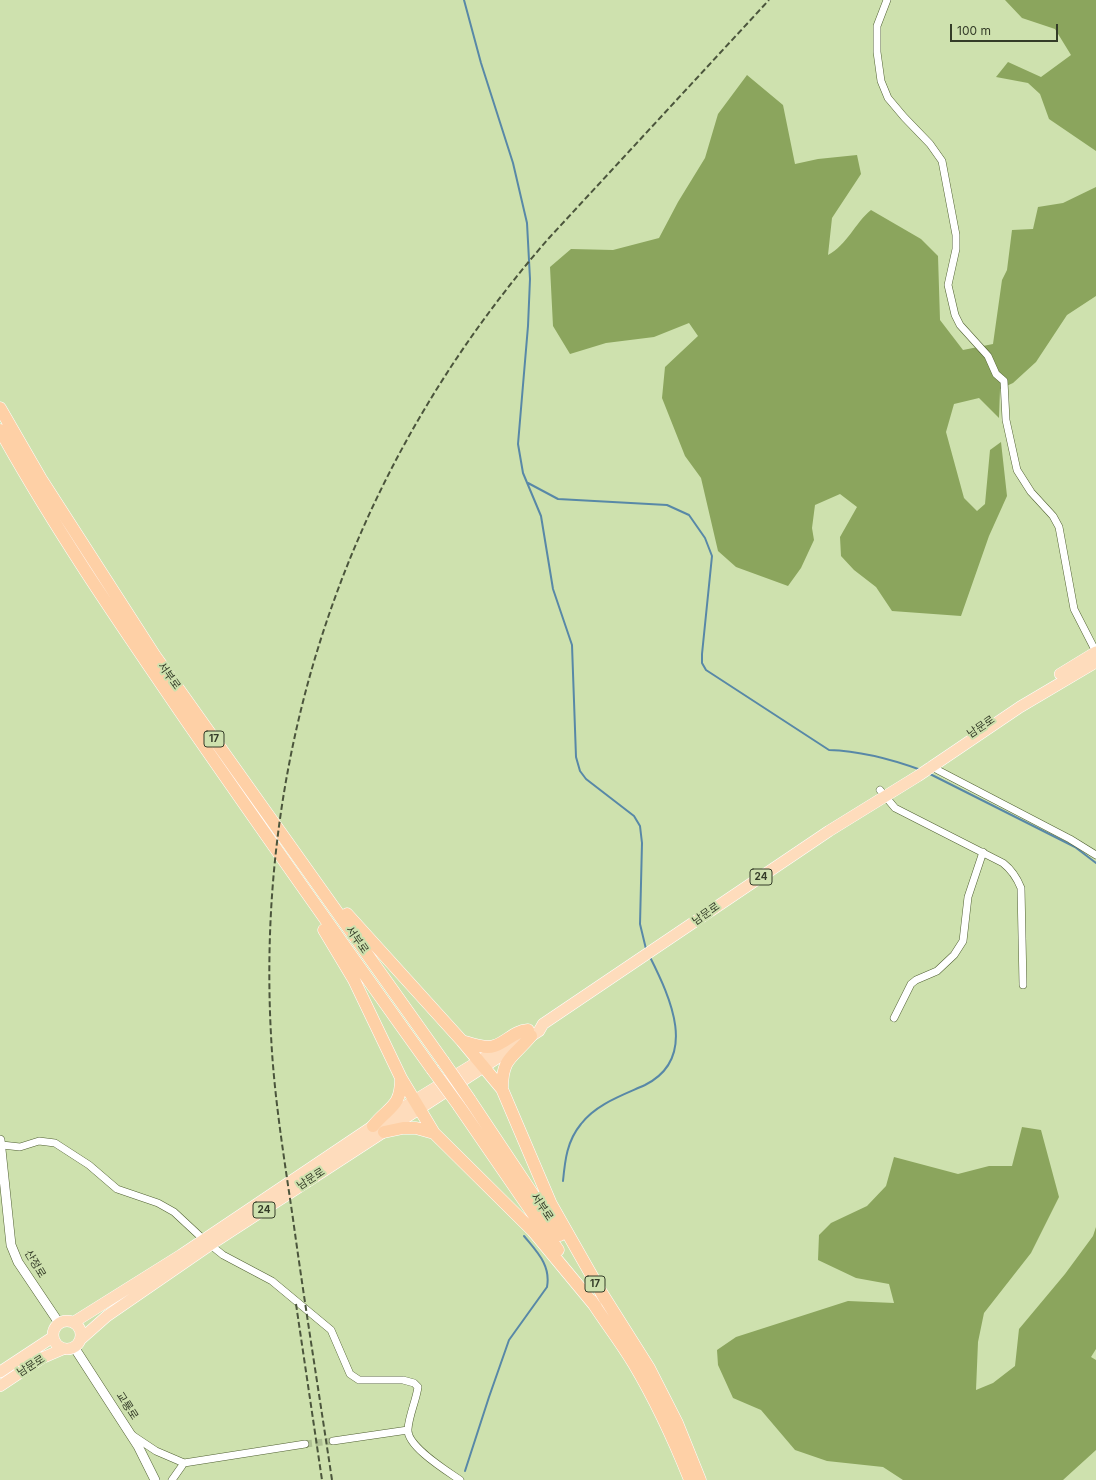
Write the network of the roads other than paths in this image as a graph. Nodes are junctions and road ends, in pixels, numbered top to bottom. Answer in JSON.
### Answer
{"nodes":[{"id":1,"x":887,"y":0,"type":"edge"},
{"id":2,"x":0,"y":398,"type":"edge"},
{"id":3,"x":0,"y":408,"type":"edge"},
{"id":4,"x":0,"y":430,"type":"edge"},
{"id":5,"x":0,"y":440,"type":"edge"},
{"id":6,"x":42,"y":479,"type":"junction"},
{"id":7,"x":35,"y":494,"type":"junction"},
{"id":8,"x":1096,"y":652,"type":"edge"},
{"id":9,"x":1096,"y":662,"type":"edge"},
{"id":10,"x":923,"y":769,"type":"junction"},
{"id":11,"x":882,"y":794,"type":"junction"},
{"id":12,"x":293,"y":850,"type":"junction"},
{"id":13,"x":983,"y":852,"type":"junction"},
{"id":14,"x":1096,"y":855,"type":"edge"},
{"id":15,"x":282,"y":859,"type":"junction"},
{"id":16,"x":1023,"y":985,"type":"dead end"},
{"id":17,"x":894,"y":1018,"type":"dead end"},
{"id":18,"x":530,"y":1033,"type":"junction"},
{"id":19,"x":462,"y":1042,"type":"junction"},
{"id":20,"x":481,"y":1065,"type":"junction"},
{"id":21,"x":401,"y":1078,"type":"junction"},
{"id":22,"x":502,"y":1089,"type":"junction"},
{"id":23,"x":417,"y":1105,"type":"junction"},
{"id":24,"x":373,"y":1126,"type":"junction"},
{"id":25,"x":384,"y":1132,"type":"junction"},
{"id":26,"x":434,"y":1133,"type":"junction"},
{"id":27,"x":1,"y":1143,"type":"edge"},
{"id":28,"x":207,"y":1242,"type":"junction"},
{"id":29,"x":605,"y":1299,"type":"junction"},
{"id":30,"x":596,"y":1307,"type":"junction"},
{"id":31,"x":74,"y":1322,"type":"junction"},
{"id":32,"x":58,"y":1323,"type":"junction"},
{"id":33,"x":53,"y":1337,"type":"junction"},
{"id":34,"x":78,"y":1343,"type":"junction"},
{"id":35,"x":63,"y":1349,"type":"junction"},
{"id":36,"x":0,"y":1372,"type":"edge"},
{"id":37,"x":0,"y":1386,"type":"edge"},
{"id":38,"x":408,"y":1430,"type":"junction"},
{"id":39,"x":131,"y":1435,"type":"junction"},
{"id":40,"x":333,"y":1441,"type":"tunnel mouth"},
{"id":41,"x":305,"y":1444,"type":"tunnel mouth"},
{"id":42,"x":184,"y":1463,"type":"junction"},
{"id":43,"x":155,"y":1480,"type":"edge"},
{"id":44,"x":172,"y":1480,"type":"edge"},
{"id":45,"x":460,"y":1480,"type":"edge"},
{"id":46,"x":690,"y":1480,"type":"edge"},
{"id":47,"x":700,"y":1480,"type":"edge"}],
"edges":[{"from":1,"to":8,"type":"street"},
{"from":2,"to":6,"type":"highway"},
{"from":3,"to":6,"type":"highway","name":"서부로","number":"17"},
{"from":4,"to":7,"type":"highway","name":"서부로","number":"17"},
{"from":5,"to":7,"type":"highway"},
{"from":6,"to":12,"type":"highway","name":"서부로","number":"17"},
{"from":7,"to":15,"type":"highway","name":"서부로","number":"17"},
{"from":8,"to":10,"type":"main road","name":"남문로","number":"24"},
{"from":9,"to":10,"type":"main road","name":"남문로","number":"24"},
{"from":10,"to":11,"type":"main road","name":"남문로","number":"24"},
{"from":10,"to":14,"type":"street"},
{"from":11,"to":13,"type":"street"},
{"from":11,"to":18,"type":"main road","name":"남문로","number":"24"},
{"from":12,"to":19,"type":"highway"},
{"from":12,"to":29,"type":"highway","name":"서부로","number":"17","bridge":true},
{"from":13,"to":16,"type":"street"},
{"from":13,"to":17,"type":"street"},
{"from":15,"to":21,"type":"highway"},
{"from":15,"to":30,"type":"highway","name":"서부로","number":"17","bridge":true},
{"from":18,"to":19,"type":"highway"},
{"from":18,"to":20,"type":"main road","name":"남문로","number":"24"},
{"from":18,"to":22,"type":"highway"},
{"from":19,"to":20,"type":"highway"},
{"from":20,"to":22,"type":"highway"},
{"from":20,"to":23,"type":"main road","name":"남문로","number":"24"},
{"from":21,"to":23,"type":"highway"},
{"from":21,"to":24,"type":"highway"},
{"from":22,"to":29,"type":"highway"},
{"from":23,"to":24,"type":"main road","name":"남문로","number":"24"},
{"from":23,"to":25,"type":"main road","name":"남문로","number":"24"},
{"from":23,"to":26,"type":"highway"},
{"from":24,"to":28,"type":"main road","name":"남문로","number":"24"},
{"from":25,"to":26,"type":"highway"},
{"from":25,"to":28,"type":"main road","name":"남문로","number":"24"},
{"from":26,"to":30,"type":"highway"},
{"from":27,"to":28,"type":"street"},
{"from":27,"to":32,"type":"street","name":"산정로"},
{"from":28,"to":31,"type":"main road","name":"남문로","number":"24"},
{"from":28,"to":34,"type":"main road","name":"남문로","number":"24"},
{"from":28,"to":38,"type":"street"},
{"from":29,"to":47,"type":"highway","name":"서부로","number":"17"},
{"from":30,"to":46,"type":"highway","name":"서부로","number":"17"},
{"from":31,"to":32,"type":"main road","name":"남문로","number":"24"},
{"from":31,"to":34,"type":"main road"},
{"from":32,"to":33,"type":"main road"},
{"from":33,"to":35,"type":"main road"},
{"from":33,"to":36,"type":"main road","name":"남문로"},
{"from":34,"to":35,"type":"main road","name":"남문로","number":"24"},
{"from":34,"to":39,"type":"street","name":"교룡로"},
{"from":35,"to":37,"type":"main road","name":"남문로","number":"24"},
{"from":38,"to":40,"type":"street"},
{"from":38,"to":45,"type":"street"},
{"from":39,"to":42,"type":"street"},
{"from":39,"to":43,"type":"street","name":"교룡로"},
{"from":41,"to":42,"type":"street"},
{"from":42,"to":44,"type":"street"}]}
